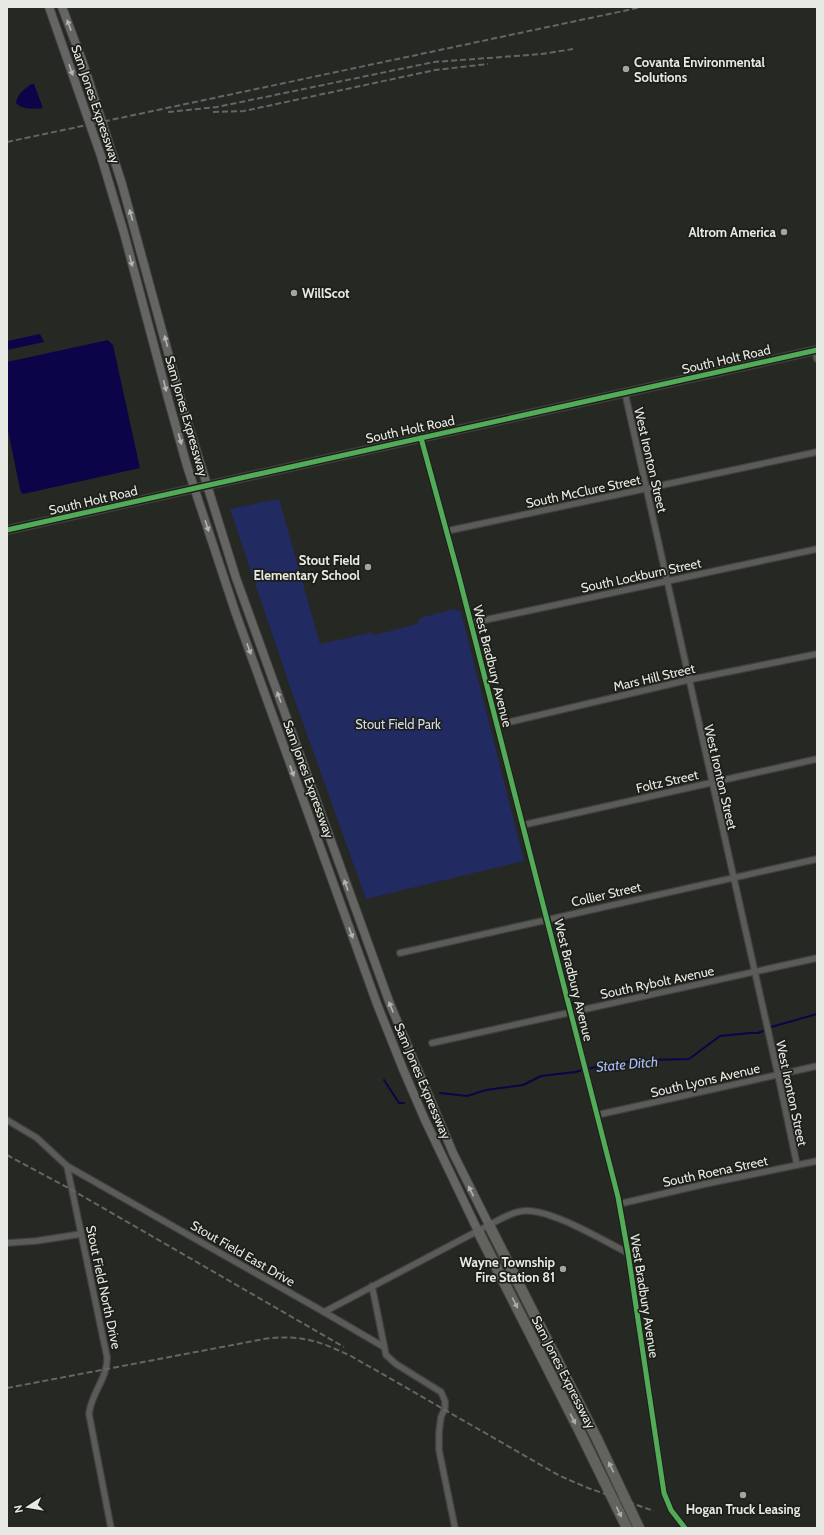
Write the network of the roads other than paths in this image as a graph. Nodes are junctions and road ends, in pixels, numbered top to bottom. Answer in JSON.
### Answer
{"nodes":[{"id":1,"x":49,"y":7,"type":"edge"},
{"id":2,"x":62,"y":7,"type":"edge"},
{"id":3,"x":816,"y":350,"type":"edge"},
{"id":4,"x":817,"y":359,"type":"edge"},
{"id":5,"x":625,"y":393,"type":"junction"},
{"id":6,"x":421,"y":438,"type":"junction"},
{"id":7,"x":817,"y":452,"type":"edge"},
{"id":8,"x":207,"y":486,"type":"junction"},
{"id":9,"x":646,"y":488,"type":"junction"},
{"id":10,"x":194,"y":489,"type":"junction"},
{"id":11,"x":7,"y":530,"type":"edge"},
{"id":12,"x":447,"y":531,"type":"junction"},
{"id":13,"x":817,"y":549,"type":"edge"},
{"id":14,"x":667,"y":581,"type":"junction"},
{"id":15,"x":471,"y":623,"type":"junction"},
{"id":16,"x":817,"y":654,"type":"edge"},
{"id":17,"x":688,"y":680,"type":"junction"},
{"id":18,"x":497,"y":725,"type":"junction"},
{"id":19,"x":817,"y":759,"type":"edge"},
{"id":20,"x":711,"y":783,"type":"junction"},
{"id":21,"x":523,"y":825,"type":"junction"},
{"id":22,"x":817,"y":859,"type":"edge"},
{"id":23,"x":733,"y":877,"type":"junction"},
{"id":24,"x":547,"y":919,"type":"junction"},
{"id":25,"x":400,"y":953,"type":"dead end"},
{"id":26,"x":817,"y":958,"type":"edge"},
{"id":27,"x":754,"y":972,"type":"junction"},
{"id":28,"x":571,"y":1012,"type":"junction"},
{"id":29,"x":432,"y":1043,"type":"dead end"},
{"id":30,"x":817,"y":1066,"type":"edge"},
{"id":31,"x":778,"y":1075,"type":"junction"},
{"id":32,"x":597,"y":1115,"type":"junction"},
{"id":33,"x":7,"y":1120,"type":"edge"},
{"id":34,"x":817,"y":1161,"type":"edge"},
{"id":35,"x":797,"y":1165,"type":"junction"},
{"id":36,"x":67,"y":1166,"type":"junction"},
{"id":37,"x":619,"y":1204,"type":"junction"},
{"id":38,"x":489,"y":1225,"type":"junction"},
{"id":39,"x":478,"y":1231,"type":"junction"},
{"id":40,"x":81,"y":1234,"type":"junction"},
{"id":41,"x":7,"y":1244,"type":"edge"},
{"id":42,"x":628,"y":1253,"type":"junction"},
{"id":43,"x":372,"y":1286,"type":"junction"},
{"id":44,"x":324,"y":1312,"type":"junction"},
{"id":45,"x":384,"y":1347,"type":"junction"},
{"id":46,"x":112,"y":1528,"type":"edge"},
{"id":47,"x":455,"y":1528,"type":"edge"},
{"id":48,"x":627,"y":1528,"type":"edge"},
{"id":49,"x":639,"y":1528,"type":"edge"},
{"id":50,"x":685,"y":1528,"type":"edge"}],
"edges":[{"from":1,"to":10,"type":"main road","name":"Sam Jones Expressway","one_way":true},
{"from":8,"to":2,"type":"main road","name":"Sam Jones Expressway","one_way":true},
{"from":3,"to":4,"type":"street"},
{"from":3,"to":5,"type":"main road","name":"South Holt Road"},
{"from":5,"to":6,"type":"main road","name":"South Holt Road"},
{"from":5,"to":9,"type":"street","name":"West Ironton Street"},
{"from":6,"to":8,"type":"main road","name":"South Holt Road"},
{"from":6,"to":12,"type":"street","name":"West Bradbury Avenue"},
{"from":7,"to":9,"type":"street","name":"South McClure Street"},
{"from":8,"to":10,"type":"main road","name":"South Holt Road"},
{"from":38,"to":8,"type":"main road","name":"Sam Jones Expressway","one_way":true},
{"from":9,"to":12,"type":"street","name":"South McClure Street"},
{"from":9,"to":14,"type":"street","name":"West Ironton Street"},
{"from":10,"to":11,"type":"main road","name":"South Holt Road"},
{"from":10,"to":39,"type":"main road","name":"Sam Jones Expressway","one_way":true},
{"from":12,"to":15,"type":"street","name":"West Bradbury Avenue"},
{"from":13,"to":14,"type":"street","name":"South Lockburn Street"},
{"from":14,"to":15,"type":"street","name":"South Lockburn Street"},
{"from":14,"to":17,"type":"street","name":"West Ironton Street"},
{"from":15,"to":18,"type":"street","name":"West Bradbury Avenue"},
{"from":16,"to":17,"type":"street","name":"Mars Hill Street"},
{"from":17,"to":18,"type":"street","name":"Mars Hill Street"},
{"from":17,"to":20,"type":"street","name":"West Ironton Street"},
{"from":18,"to":21,"type":"street","name":"West Bradbury Avenue"},
{"from":19,"to":20,"type":"street","name":"Foltz Street"},
{"from":20,"to":21,"type":"street","name":"Foltz Street"},
{"from":20,"to":23,"type":"street","name":"West Ironton Street"},
{"from":21,"to":24,"type":"street","name":"West Bradbury Avenue"},
{"from":22,"to":23,"type":"street","name":"Collier Street"},
{"from":23,"to":24,"type":"street","name":"Collier Street"},
{"from":23,"to":27,"type":"street","name":"West Ironton Street"},
{"from":24,"to":25,"type":"street","name":"Collier Street"},
{"from":24,"to":28,"type":"street","name":"West Bradbury Avenue"},
{"from":26,"to":27,"type":"street","name":"South Rybolt Avenue"},
{"from":27,"to":28,"type":"street","name":"South Rybolt Avenue"},
{"from":27,"to":31,"type":"street","name":"West Ironton Street"},
{"from":28,"to":29,"type":"street","name":"South Rybolt Avenue"},
{"from":28,"to":32,"type":"street","name":"West Bradbury Avenue"},
{"from":30,"to":31,"type":"street","name":"South Lyons Avenue"},
{"from":31,"to":32,"type":"street","name":"South Lyons Avenue"},
{"from":31,"to":35,"type":"street","name":"West Ironton Street"},
{"from":32,"to":37,"type":"street","name":"West Bradbury Avenue"},
{"from":33,"to":36,"type":"street","name":"Stout Field East Drive"},
{"from":34,"to":35,"type":"street","name":"South Roena Street"},
{"from":35,"to":37,"type":"street","name":"South Roena Street"},
{"from":36,"to":40,"type":"street","name":"Stout Field North Drive"},
{"from":36,"to":44,"type":"street","name":"Stout Field East Drive"},
{"from":37,"to":42,"type":"street","name":"West Bradbury Avenue"},
{"from":38,"to":39,"type":"street"},
{"from":38,"to":42,"type":"street"},
{"from":49,"to":38,"type":"highway","name":"Sam Jones Expressway","one_way":true},
{"from":39,"to":43,"type":"street"},
{"from":39,"to":48,"type":"highway","name":"Sam Jones Expressway","one_way":true},
{"from":40,"to":41,"type":"street"},
{"from":40,"to":46,"type":"street","name":"Stout Field North Drive"},
{"from":42,"to":50,"type":"street","name":"West Bradbury Avenue"},
{"from":43,"to":44,"type":"street"},
{"from":43,"to":45,"type":"street"},
{"from":44,"to":45,"type":"street","name":"Stout Field East Drive"},
{"from":45,"to":47,"type":"street"}]}
